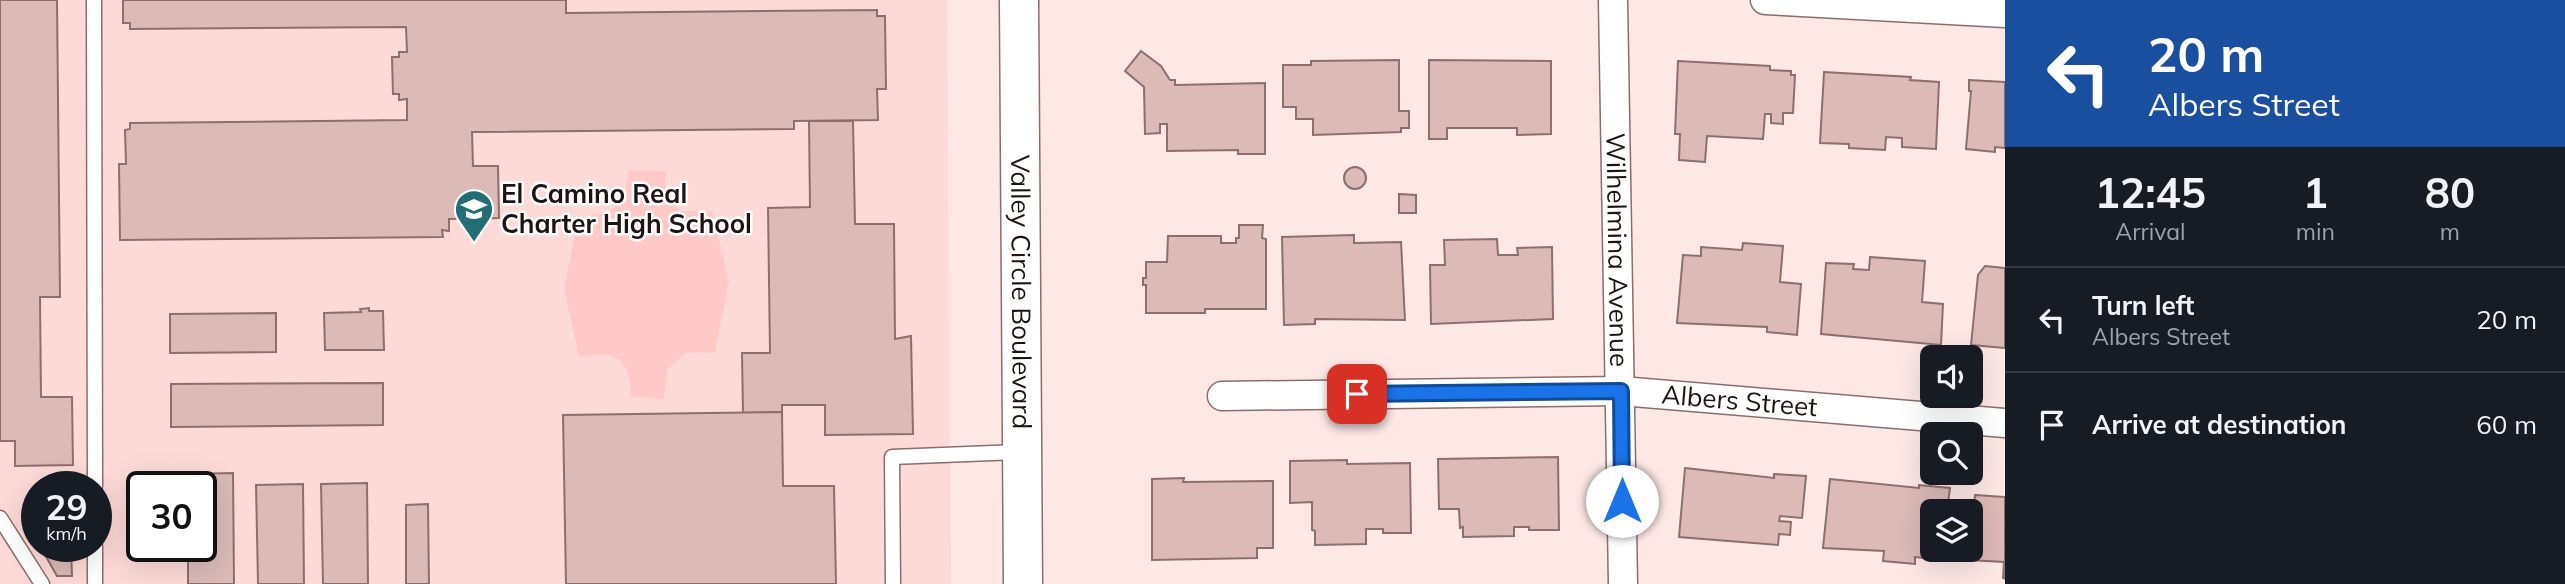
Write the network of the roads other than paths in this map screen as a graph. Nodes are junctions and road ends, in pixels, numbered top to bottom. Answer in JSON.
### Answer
{"nodes":[{"id":1,"x":94,"y":0,"type":"edge"},
{"id":2,"x":1019,"y":0,"type":"edge"},
{"id":3,"x":1613,"y":0,"type":"edge"},
{"id":4,"x":1765,"y":0,"type":"edge"},
{"id":5,"x":2005,"y":13,"type":"edge"},
{"id":6,"x":1621,"y":391,"type":"junction"},
{"id":7,"x":1222,"y":396,"type":"dead end"},
{"id":8,"x":2005,"y":423,"type":"edge"},
{"id":9,"x":1022,"y":452,"type":"junction"},
{"id":10,"x":95,"y":471,"type":"edge"},
{"id":11,"x":0,"y":518,"type":"edge"},
{"id":12,"x":95,"y":562,"type":"edge"},
{"id":13,"x":42,"y":584,"type":"edge"},
{"id":14,"x":95,"y":584,"type":"edge"},
{"id":15,"x":893,"y":584,"type":"edge"},
{"id":16,"x":1023,"y":584,"type":"edge"},
{"id":17,"x":1623,"y":584,"type":"edge"}],
"edges":[{"from":1,"to":10,"type":"lane"},
{"from":2,"to":9,"type":"main road","name":"Valley Circle Boulevard"},
{"from":3,"to":6,"type":"street","name":"Wilhelmina Avenue"},
{"from":4,"to":5,"type":"street"},
{"from":6,"to":7,"type":"street","name":"Albers Street"},
{"from":6,"to":8,"type":"street","name":"Albers Street"},
{"from":6,"to":17,"type":"street","name":"Wilhelmina Avenue"},
{"from":9,"to":15,"type":"lane"},
{"from":9,"to":16,"type":"main road","name":"Valley Circle Boulevard"},
{"from":11,"to":13,"type":"lane"},
{"from":12,"to":14,"type":"lane"}]}
